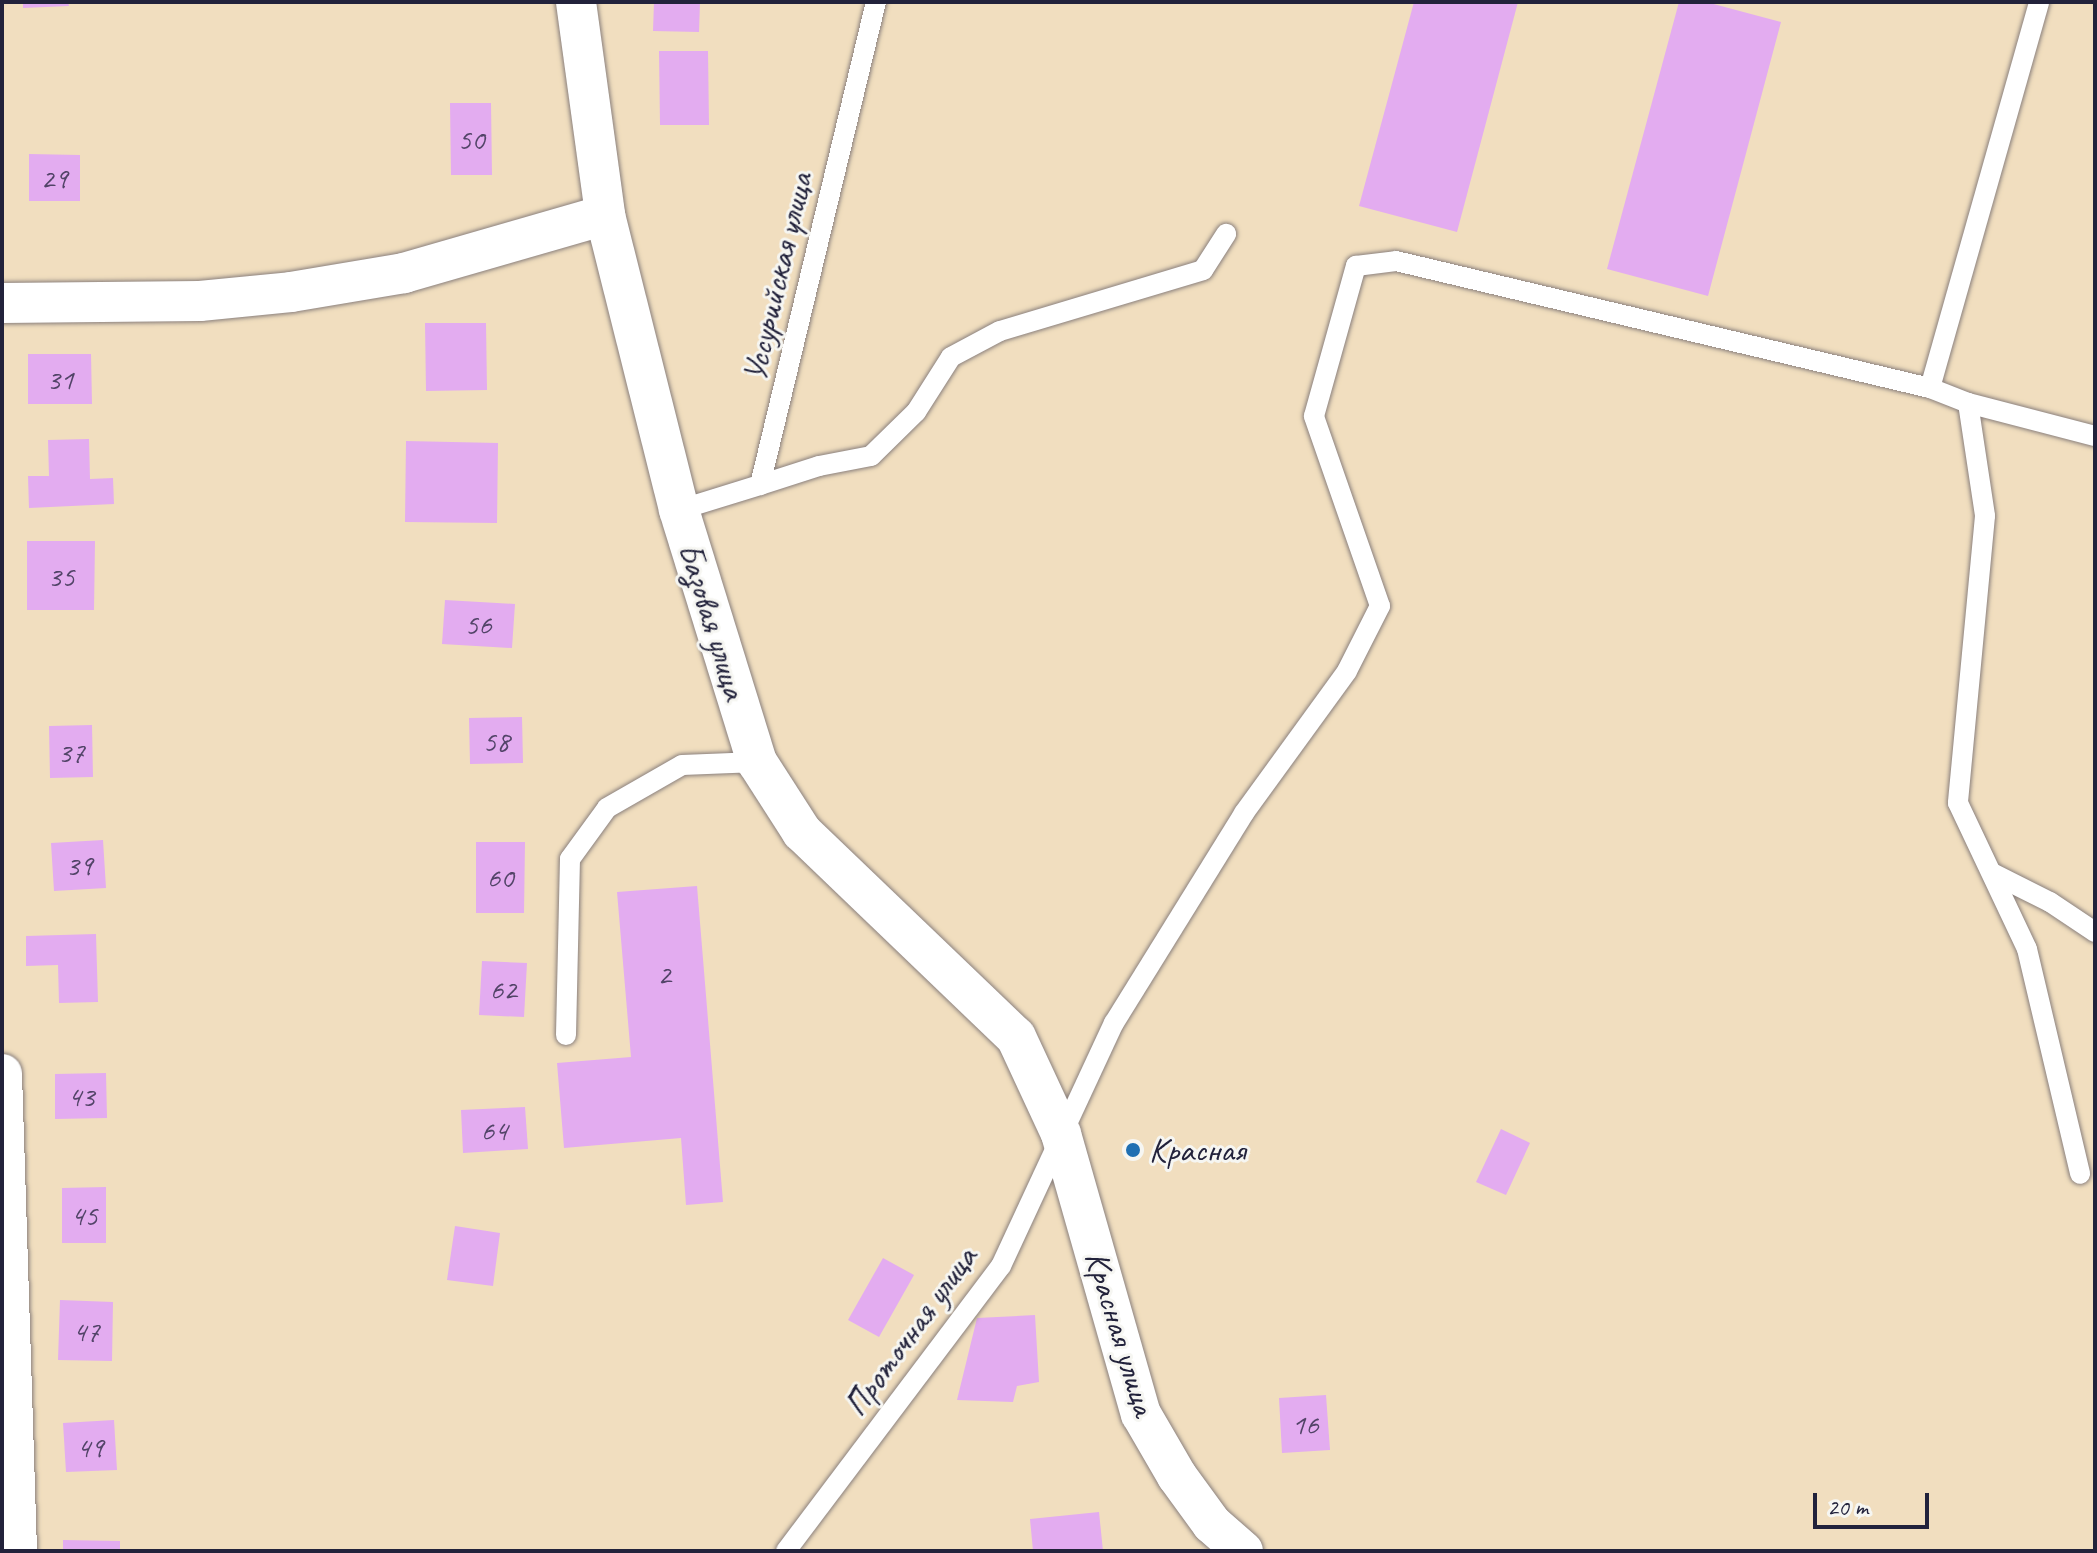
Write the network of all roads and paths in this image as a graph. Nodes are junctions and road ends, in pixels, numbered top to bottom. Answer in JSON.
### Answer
{"nodes":[{"id":1,"x":576,"y":2,"type":"edge"},
{"id":2,"x":876,"y":2,"type":"edge"},
{"id":3,"x":2039,"y":2,"type":"edge"},
{"id":4,"x":605,"y":215,"type":"junction"},
{"id":5,"x":1226,"y":234,"type":"dead end"},
{"id":6,"x":2,"y":303,"type":"edge"},
{"id":7,"x":1930,"y":388,"type":"junction"},
{"id":8,"x":1968,"y":403,"type":"junction"},
{"id":9,"x":2095,"y":436,"type":"edge"},
{"id":10,"x":760,"y":485,"type":"junction"},
{"id":11,"x":679,"y":510,"type":"junction"},
{"id":12,"x":757,"y":762,"type":"junction"},
{"id":13,"x":1992,"y":873,"type":"junction"},
{"id":14,"x":2095,"y":932,"type":"edge"},
{"id":15,"x":566,"y":1035,"type":"dead end"},
{"id":16,"x":2,"y":1074,"type":"edge"},
{"id":17,"x":1061,"y":1134,"type":"junction"},
{"id":18,"x":2080,"y":1174,"type":"dead end"},
{"id":19,"x":17,"y":1551,"type":"edge"},
{"id":20,"x":786,"y":1551,"type":"edge"},
{"id":21,"x":1243,"y":1551,"type":"edge"}],
"edges":[{"from":1,"to":4,"type":"street","name":"Базовая улица"},
{"from":2,"to":10,"type":"lane","name":"Уссурийская улица"},
{"from":3,"to":7,"type":"lane"},
{"from":4,"to":6,"type":"street"},
{"from":4,"to":11,"type":"street","name":"Базовая улица"},
{"from":5,"to":10,"type":"lane"},
{"from":7,"to":8,"type":"lane"},
{"from":7,"to":17,"type":"lane","name":"Проточная улица"},
{"from":8,"to":9,"type":"lane"},
{"from":8,"to":13,"type":"lane"},
{"from":10,"to":11,"type":"lane"},
{"from":11,"to":12,"type":"street","name":"Базовая улица"},
{"from":12,"to":15,"type":"lane"},
{"from":12,"to":17,"type":"street","name":"Базовая улица"},
{"from":13,"to":14,"type":"lane"},
{"from":13,"to":18,"type":"lane"},
{"from":16,"to":19,"type":"street"},
{"from":17,"to":20,"type":"lane","name":"Проточная улица"},
{"from":17,"to":21,"type":"street","name":"Красная улица"}]}
